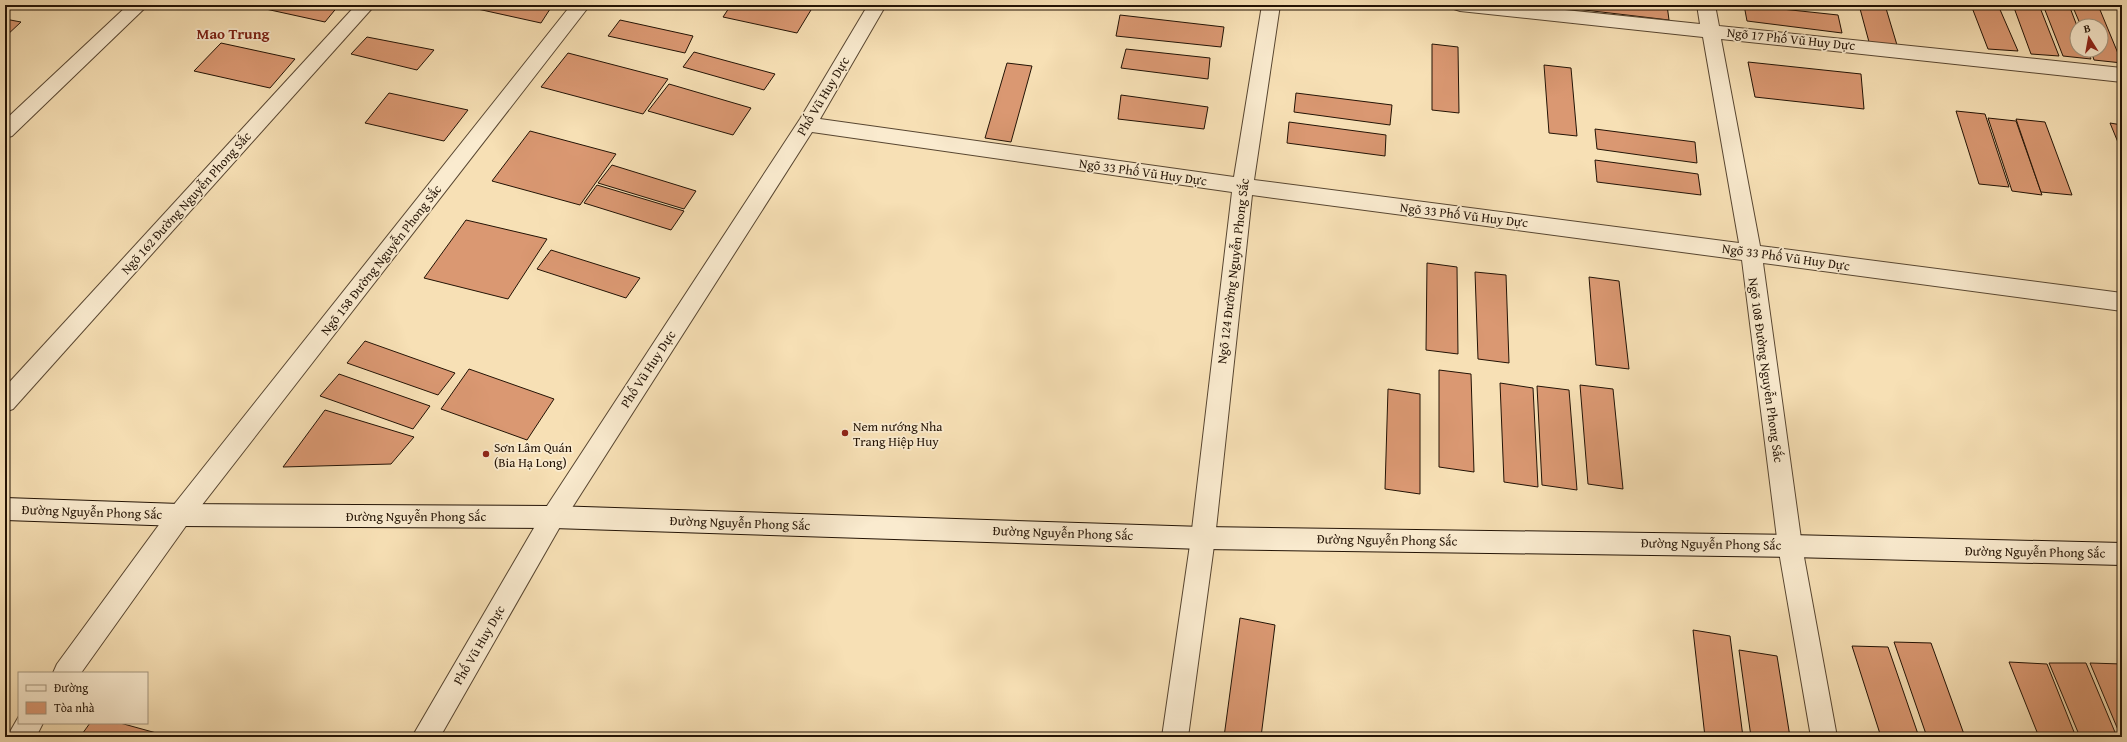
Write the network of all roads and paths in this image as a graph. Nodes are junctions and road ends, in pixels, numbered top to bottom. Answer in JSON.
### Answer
{"nodes":[{"id":1,"x":139,"y":5,"type":"edge"},
{"id":2,"x":366,"y":5,"type":"edge"},
{"id":3,"x":581,"y":5,"type":"edge"},
{"id":4,"x":877,"y":5,"type":"edge"},
{"id":5,"x":1270,"y":5,"type":"edge"},
{"id":6,"x":1460,"y":5,"type":"edge"},
{"id":7,"x":1706,"y":5,"type":"edge"},
{"id":8,"x":1711,"y":31,"type":"junction"},
{"id":9,"x":2122,"y":75,"type":"edge"},
{"id":10,"x":807,"y":124,"type":"junction"},
{"id":11,"x":5,"y":131,"type":"edge"},
{"id":12,"x":1243,"y":186,"type":"junction"},
{"id":13,"x":1750,"y":253,"type":"junction"},
{"id":14,"x":2122,"y":302,"type":"edge"},
{"id":15,"x":5,"y":402,"type":"edge"},
{"id":16,"x":5,"y":509,"type":"edge"},
{"id":17,"x":180,"y":515,"type":"junction"},
{"id":18,"x":553,"y":517,"type":"junction"},
{"id":19,"x":1203,"y":538,"type":"junction"},
{"id":20,"x":1790,"y":546,"type":"junction"},
{"id":21,"x":2122,"y":554,"type":"edge"},
{"id":22,"x":67,"y":672,"type":"edge"},
{"id":23,"x":29,"y":724,"type":"edge"},
{"id":24,"x":20,"y":737,"type":"edge"},
{"id":25,"x":426,"y":737,"type":"edge"},
{"id":26,"x":1175,"y":737,"type":"edge"},
{"id":27,"x":1824,"y":737,"type":"edge"}],
"edges":[{"from":1,"to":11,"type":"street"},
{"from":2,"to":15,"type":"street","name":"Ngõ 162 Đường Nguyễn Phong Sắc"},
{"from":3,"to":17,"type":"street","name":"Ngõ 158 Đường Nguyễn Phong Sắc"},
{"from":4,"to":10,"type":"street","name":"Phố Vũ Huy Dực"},
{"from":5,"to":12,"type":"street","name":"Ngõ 124 Đường Nguyễn Phong Sắc"},
{"from":6,"to":8,"type":"street","name":"Ngõ 17 Phố Vũ Huy Dực"},
{"from":7,"to":8,"type":"street","name":"Ngõ 108 Đường Nguyễn Phong Sắc"},
{"from":8,"to":9,"type":"street","name":"Ngõ 17 Phố Vũ Huy Dực"},
{"from":8,"to":13,"type":"street","name":"Ngõ 108 Đường Nguyễn Phong Sắc"},
{"from":10,"to":12,"type":"street","name":"Ngõ 33 Phố Vũ Huy Dực"},
{"from":10,"to":18,"type":"street","name":"Phố Vũ Huy Dực"},
{"from":12,"to":13,"type":"street","name":"Ngõ 33 Phố Vũ Huy Dực"},
{"from":12,"to":19,"type":"street","name":"Ngõ 124 Đường Nguyễn Phong Sắc"},
{"from":13,"to":14,"type":"street","name":"Ngõ 33 Phố Vũ Huy Dực"},
{"from":13,"to":20,"type":"street","name":"Ngõ 108 Đường Nguyễn Phong Sắc"},
{"from":16,"to":17,"type":"street","name":"Đường Nguyễn Phong Sắc"},
{"from":17,"to":18,"type":"street","name":"Đường Nguyễn Phong Sắc"},
{"from":17,"to":22,"type":"street","name":"Ngõ 158 Đường Nguyễn Phong Sắc"},
{"from":18,"to":19,"type":"street","name":"Đường Nguyễn Phong Sắc"},
{"from":18,"to":25,"type":"street","name":"Phố Vũ Huy Dực"},
{"from":19,"to":20,"type":"street","name":"Đường Nguyễn Phong Sắc"},
{"from":19,"to":26,"type":"street","name":"Ngõ 124 Đường Nguyễn Phong Sắc"},
{"from":20,"to":21,"type":"street","name":"Đường Nguyễn Phong Sắc"},
{"from":20,"to":27,"type":"street","name":"Ngõ 108 Đường Nguyễn Phong Sắc"},
{"from":23,"to":24,"type":"street"}]}
